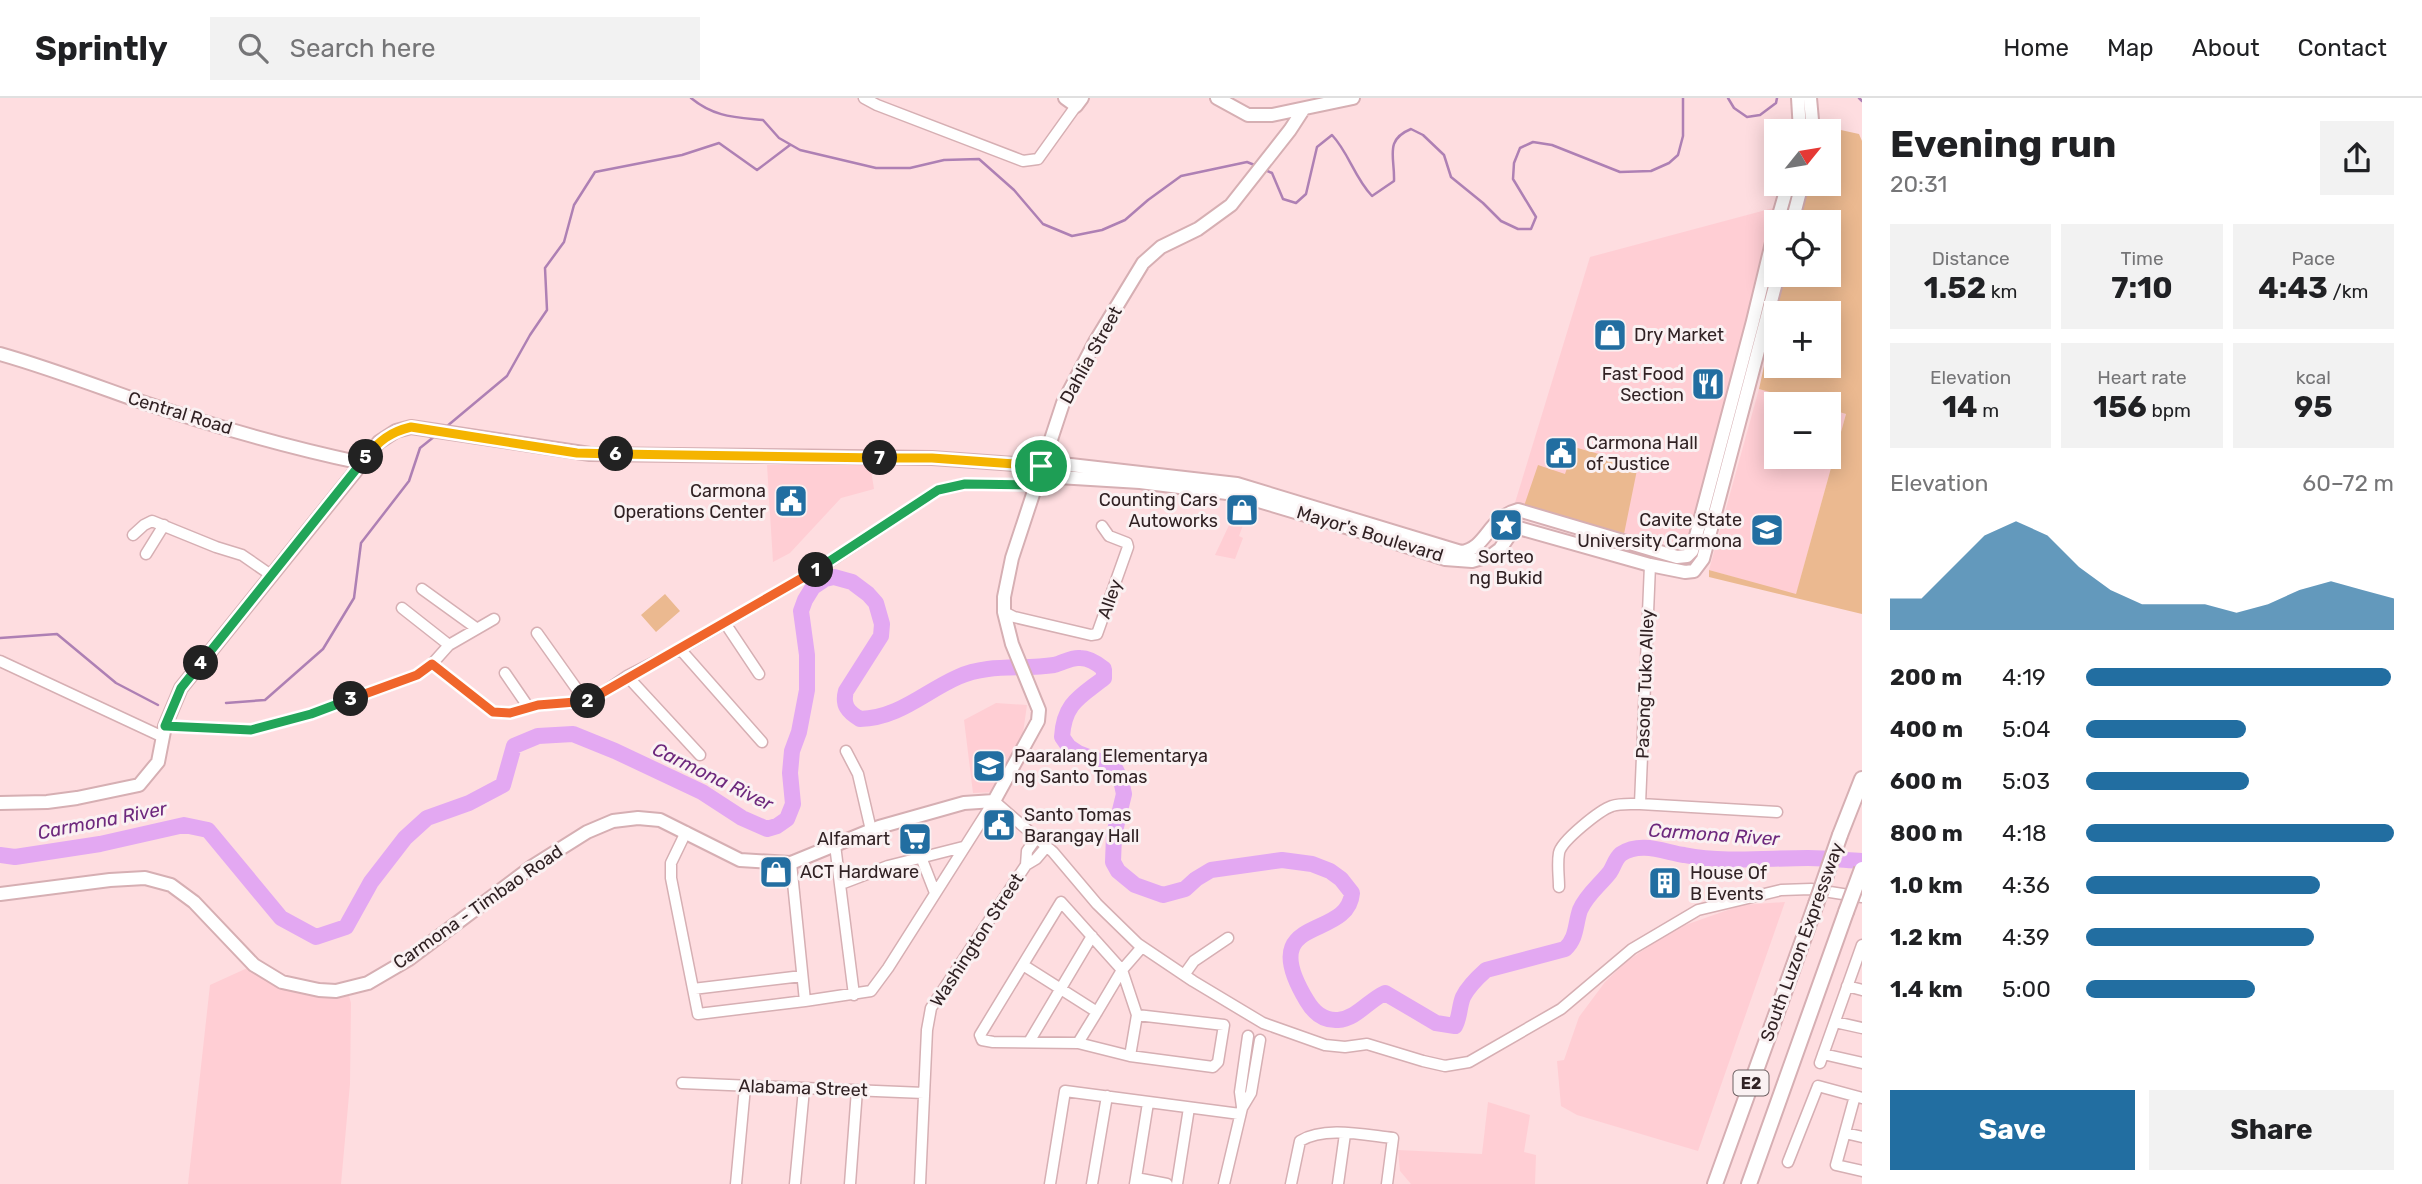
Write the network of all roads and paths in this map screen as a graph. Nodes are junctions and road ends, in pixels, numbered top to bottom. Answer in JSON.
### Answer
{"nodes":[{"id":1,"x":864,"y":98,"type":"edge"},
{"id":2,"x":1353,"y":98,"type":"edge"},
{"id":3,"x":1798,"y":98,"type":"edge"},
{"id":4,"x":1810,"y":98,"type":"edge"},
{"id":5,"x":1223,"y":100,"type":"edge"},
{"id":6,"x":1074,"y":101,"type":"edge"},
{"id":7,"x":880,"y":102,"type":"edge"},
{"id":8,"x":1303,"y":110,"type":"junction"},
{"id":9,"x":1799,"y":119,"type":"edge"},
{"id":10,"x":1812,"y":119,"type":"edge"},
{"id":11,"x":1764,"y":279,"type":"edge"},
{"id":12,"x":1774,"y":287,"type":"edge"},
{"id":13,"x":0,"y":354,"type":"edge"},
{"id":14,"x":1733,"y":420,"type":"junction"},
{"id":15,"x":362,"y":463,"type":"junction"},
{"id":16,"x":1041,"y":466,"type":"junction"},
{"id":17,"x":1035,"y":485,"type":"junction"},
{"id":18,"x":164,"y":525,"type":"junction"},
{"id":19,"x":1102,"y":526,"type":"dead end"},
{"id":20,"x":133,"y":535,"type":"dead end"},
{"id":21,"x":146,"y":554,"type":"dead end"},
{"id":22,"x":1650,"y":565,"type":"junction"},
{"id":23,"x":271,"y":575,"type":"junction"},
{"id":24,"x":422,"y":589,"type":"dead end"},
{"id":25,"x":402,"y":608,"type":"dead end"},
{"id":26,"x":1004,"y":611,"type":"junction"},
{"id":27,"x":494,"y":619,"type":"dead end"},
{"id":28,"x":725,"y":623,"type":"junction"},
{"id":29,"x":476,"y":628,"type":"junction"},
{"id":30,"x":537,"y":633,"type":"dead end"},
{"id":31,"x":449,"y":645,"type":"junction"},
{"id":32,"x":680,"y":649,"type":"junction"},
{"id":33,"x":0,"y":661,"type":"edge"},
{"id":34,"x":432,"y":664,"type":"junction"},
{"id":35,"x":505,"y":673,"type":"dead end"},
{"id":36,"x":759,"y":674,"type":"dead end"},
{"id":37,"x":627,"y":676,"type":"junction"},
{"id":38,"x":586,"y":702,"type":"junction"},
{"id":39,"x":529,"y":708,"type":"junction"},
{"id":40,"x":164,"y":731,"type":"junction"},
{"id":41,"x":762,"y":742,"type":"dead end"},
{"id":42,"x":846,"y":751,"type":"dead end"},
{"id":43,"x":700,"y":755,"type":"dead end"},
{"id":44,"x":1862,"y":779,"type":"edge"},
{"id":45,"x":994,"y":801,"type":"junction"},
{"id":46,"x":0,"y":803,"type":"edge"},
{"id":47,"x":1640,"y":804,"type":"junction"},
{"id":48,"x":1777,"y":812,"type":"dead end"},
{"id":49,"x":871,"y":830,"type":"junction"},
{"id":50,"x":686,"y":832,"type":"junction"},
{"id":51,"x":1037,"y":837,"type":"junction"},
{"id":52,"x":835,"y":845,"type":"junction"},
{"id":53,"x":1047,"y":846,"type":"junction"},
{"id":54,"x":963,"y":847,"type":"junction"},
{"id":55,"x":921,"y":857,"type":"junction"},
{"id":56,"x":792,"y":863,"type":"junction"},
{"id":57,"x":1026,"y":865,"type":"junction"},
{"id":58,"x":1862,"y":869,"type":"edge"},
{"id":59,"x":841,"y":884,"type":"junction"},
{"id":60,"x":1559,"y":887,"type":"dead end"},
{"id":61,"x":935,"y":893,"type":"junction"},
{"id":62,"x":0,"y":894,"type":"edge"},
{"id":63,"x":1862,"y":897,"type":"edge"},
{"id":64,"x":1092,"y":936,"type":"junction"},
{"id":65,"x":1228,"y":938,"type":"dead end"},
{"id":66,"x":1142,"y":947,"type":"junction"},
{"id":67,"x":1861,"y":950,"type":"edge"},
{"id":68,"x":1023,"y":965,"type":"junction"},
{"id":69,"x":1122,"y":970,"type":"junction"},
{"id":70,"x":1184,"y":975,"type":"junction"},
{"id":71,"x":802,"y":976,"type":"junction"},
{"id":72,"x":1847,"y":986,"type":"junction"},
{"id":73,"x":693,"y":989,"type":"junction"},
{"id":74,"x":1060,"y":989,"type":"junction"},
{"id":75,"x":1862,"y":990,"type":"edge"},
{"id":76,"x":854,"y":995,"type":"junction"},
{"id":77,"x":805,"y":1001,"type":"junction"},
{"id":78,"x":1097,"y":1012,"type":"junction"},
{"id":79,"x":1137,"y":1015,"type":"junction"},
{"id":80,"x":1258,"y":1021,"type":"junction"},
{"id":81,"x":1835,"y":1022,"type":"junction"},
{"id":82,"x":1862,"y":1028,"type":"edge"},
{"id":83,"x":1029,"y":1042,"type":"junction"},
{"id":84,"x":1078,"y":1043,"type":"junction"},
{"id":85,"x":1130,"y":1056,"type":"junction"},
{"id":86,"x":1251,"y":1058,"type":"junction"},
{"id":87,"x":1862,"y":1063,"type":"edge"},
{"id":88,"x":682,"y":1083,"type":"dead end"},
{"id":89,"x":745,"y":1087,"type":"junction"},
{"id":90,"x":804,"y":1090,"type":"junction"},
{"id":91,"x":857,"y":1090,"type":"junction"},
{"id":92,"x":924,"y":1093,"type":"junction"},
{"id":93,"x":1107,"y":1096,"type":"junction"},
{"id":94,"x":1858,"y":1097,"type":"edge"},
{"id":95,"x":1149,"y":1103,"type":"junction"},
{"id":96,"x":1189,"y":1108,"type":"junction"},
{"id":97,"x":1241,"y":1111,"type":"junction"},
{"id":98,"x":1345,"y":1133,"type":"junction"},
{"id":99,"x":1845,"y":1133,"type":"junction"},
{"id":100,"x":1862,"y":1137,"type":"edge"},
{"id":101,"x":1788,"y":1162,"type":"dead end"},
{"id":102,"x":1862,"y":1171,"type":"edge"},
{"id":103,"x":1135,"y":1181,"type":"edge"},
{"id":104,"x":736,"y":1184,"type":"edge"},
{"id":105,"x":795,"y":1184,"type":"edge"},
{"id":106,"x":850,"y":1184,"type":"edge"},
{"id":107,"x":920,"y":1184,"type":"edge"},
{"id":108,"x":1051,"y":1184,"type":"edge"},
{"id":109,"x":1092,"y":1184,"type":"edge"},
{"id":110,"x":1167,"y":1184,"type":"edge"},
{"id":111,"x":1177,"y":1184,"type":"edge"},
{"id":112,"x":1224,"y":1184,"type":"edge"},
{"id":113,"x":1291,"y":1184,"type":"edge"},
{"id":114,"x":1338,"y":1184,"type":"edge"},
{"id":115,"x":1387,"y":1184,"type":"edge"},
{"id":116,"x":1715,"y":1184,"type":"edge"},
{"id":117,"x":1749,"y":1184,"type":"edge"}],
"edges":[{"from":1,"to":7,"type":"street"},
{"from":2,"to":8,"type":"main road"},
{"from":3,"to":9,"type":"main road"},
{"from":4,"to":10,"type":"main road"},
{"from":5,"to":8,"type":"main road"},
{"from":6,"to":7,"type":"street"},
{"from":8,"to":16,"type":"main road","name":"Dahlia Street"},
{"from":11,"to":14,"type":"main road"},
{"from":12,"to":14,"type":"main road"},
{"from":13,"to":15,"type":"main road","name":"Central Road"},
{"from":14,"to":16,"type":"main road","name":"Mayor's Boulevard"},
{"from":14,"to":22,"type":"main road","name":"Mayor's Boulevard"},
{"from":15,"to":16,"type":"main road","name":"Mayor's Boulevard"},
{"from":15,"to":23,"type":"main road","name":"Mayor's Boulevard"},
{"from":16,"to":17,"type":"main road","name":"Dahlia Street"},
{"from":16,"to":22,"type":"main road","name":"Mayor's Boulevard"},
{"from":17,"to":26,"type":"main road","name":"Dahlia Street"},
{"from":17,"to":28,"type":"street"},
{"from":18,"to":20,"type":"street"},
{"from":18,"to":21,"type":"street"},
{"from":18,"to":23,"type":"street"},
{"from":19,"to":26,"type":"street","name":"Alley"},
{"from":22,"to":47,"type":"street","name":"Pasong Tuko Alley"},
{"from":23,"to":40,"type":"main road","name":"Mayor's Boulevard"},
{"from":24,"to":29,"type":"street"},
{"from":25,"to":31,"type":"street"},
{"from":26,"to":45,"type":"main road","name":"Dahlia Street"},
{"from":27,"to":29,"type":"street"},
{"from":28,"to":32,"type":"street"},
{"from":28,"to":36,"type":"street"},
{"from":29,"to":31,"type":"street"},
{"from":30,"to":38,"type":"street"},
{"from":31,"to":34,"type":"street"},
{"from":32,"to":37,"type":"street"},
{"from":32,"to":41,"type":"street"},
{"from":33,"to":40,"type":"street"},
{"from":34,"to":39,"type":"street"},
{"from":34,"to":40,"type":"street"},
{"from":35,"to":39,"type":"street"},
{"from":37,"to":38,"type":"street"},
{"from":37,"to":43,"type":"street"},
{"from":38,"to":39,"type":"street"},
{"from":40,"to":46,"type":"main road","name":"Mayor's Boulevard"},
{"from":42,"to":49,"type":"street"},
{"from":44,"to":116,"type":"highway","name":"South Luzon Expressway","number":"E2","bridge":true},
{"from":45,"to":49,"type":"main road","name":"Carmona - Timbao Road"},
{"from":45,"to":51,"type":"street"},
{"from":45,"to":54,"type":"street"},
{"from":47,"to":48,"type":"street"},
{"from":47,"to":60,"type":"street"},
{"from":49,"to":52,"type":"main road","name":"Carmona - Timbao Road"},
{"from":50,"to":56,"type":"main road","name":"Carmona - Timbao Road"},
{"from":50,"to":62,"type":"main road","name":"Carmona - Timbao Road"},
{"from":50,"to":73,"type":"street"},
{"from":51,"to":53,"type":"street"},
{"from":51,"to":57,"type":"street","name":"Washington Street"},
{"from":52,"to":56,"type":"main road","name":"Carmona - Timbao Road"},
{"from":52,"to":59,"type":"street"},
{"from":53,"to":57,"type":"street","name":"Washington Street"},
{"from":53,"to":66,"type":"street"},
{"from":54,"to":55,"type":"street"},
{"from":54,"to":61,"type":"street"},
{"from":55,"to":59,"type":"street"},
{"from":55,"to":61,"type":"street"},
{"from":56,"to":71,"type":"street"},
{"from":57,"to":92,"type":"street","name":"Washington Street"},
{"from":58,"to":117,"type":"highway","name":"South Luzon Expressway","number":"E2","bridge":true},
{"from":59,"to":76,"type":"street"},
{"from":61,"to":76,"type":"street"},
{"from":63,"to":80,"type":"street"},
{"from":64,"to":68,"type":"street"},
{"from":64,"to":69,"type":"street"},
{"from":64,"to":74,"type":"street"},
{"from":65,"to":70,"type":"street"},
{"from":66,"to":69,"type":"street"},
{"from":66,"to":70,"type":"street"},
{"from":67,"to":72,"type":"street"},
{"from":68,"to":74,"type":"street"},
{"from":68,"to":83,"type":"street"},
{"from":69,"to":78,"type":"street"},
{"from":69,"to":79,"type":"street"},
{"from":70,"to":80,"type":"street"},
{"from":71,"to":73,"type":"street"},
{"from":71,"to":77,"type":"street"},
{"from":72,"to":75,"type":"street"},
{"from":72,"to":81,"type":"street"},
{"from":73,"to":77,"type":"street"},
{"from":74,"to":78,"type":"street"},
{"from":74,"to":83,"type":"street"},
{"from":76,"to":77,"type":"street"},
{"from":78,"to":84,"type":"street"},
{"from":79,"to":85,"type":"street"},
{"from":79,"to":85,"type":"street"},
{"from":80,"to":86,"type":"street"},
{"from":80,"to":86,"type":"street"},
{"from":81,"to":82,"type":"street"},
{"from":81,"to":87,"type":"street"},
{"from":83,"to":84,"type":"street"},
{"from":84,"to":85,"type":"street"},
{"from":86,"to":97,"type":"street"},
{"from":88,"to":89,"type":"street","name":"Alabama Street"},
{"from":89,"to":90,"type":"street","name":"Alabama Street"},
{"from":89,"to":104,"type":"street"},
{"from":90,"to":91,"type":"street","name":"Alabama Street"},
{"from":90,"to":105,"type":"street"},
{"from":91,"to":92,"type":"street","name":"Alabama Street"},
{"from":91,"to":106,"type":"street"},
{"from":92,"to":107,"type":"street","name":"Washington Street"},
{"from":93,"to":95,"type":"street"},
{"from":93,"to":108,"type":"street"},
{"from":93,"to":109,"type":"street"},
{"from":94,"to":99,"type":"street"},
{"from":94,"to":101,"type":"street"},
{"from":95,"to":96,"type":"street"},
{"from":95,"to":103,"type":"street"},
{"from":96,"to":97,"type":"street"},
{"from":96,"to":111,"type":"street"},
{"from":97,"to":112,"type":"street"},
{"from":98,"to":113,"type":"street"},
{"from":98,"to":114,"type":"street"},
{"from":98,"to":115,"type":"street"},
{"from":99,"to":100,"type":"street"},
{"from":99,"to":102,"type":"street"},
{"from":103,"to":110,"type":"street"}]}
